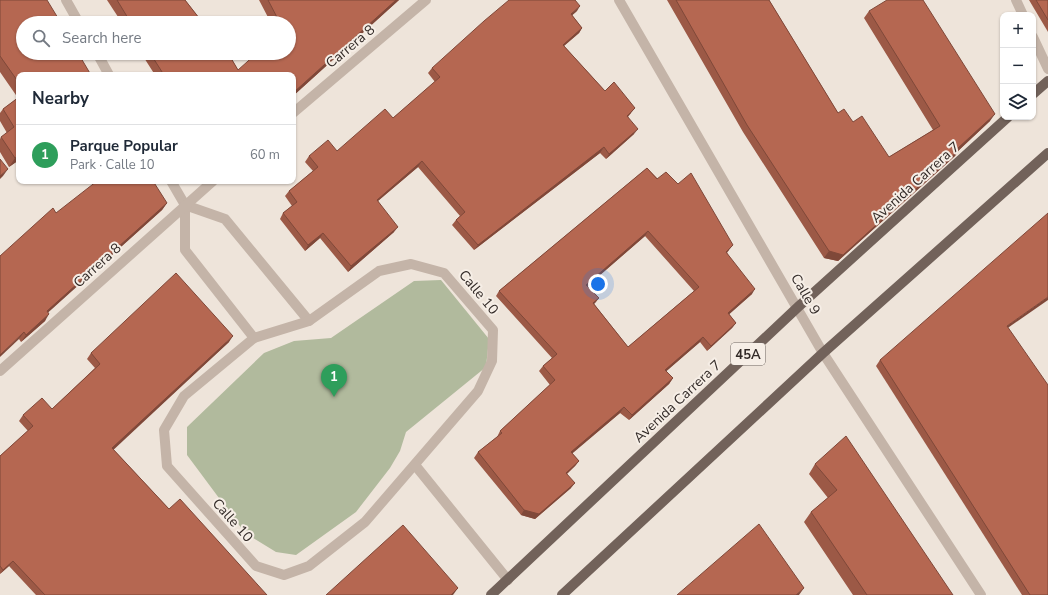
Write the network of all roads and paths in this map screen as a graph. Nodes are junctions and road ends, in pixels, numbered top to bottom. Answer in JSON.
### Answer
{"nodes":[{"id":1,"x":66,"y":0,"type":"edge"},
{"id":2,"x":426,"y":0,"type":"edge"},
{"id":3,"x":619,"y":0,"type":"edge"},
{"id":4,"x":1016,"y":0,"type":"edge"},
{"id":5,"x":1022,"y":12,"type":"edge"},
{"id":6,"x":75,"y":16,"type":"edge"},
{"id":7,"x":1036,"y":43,"type":"edge"},
{"id":8,"x":101,"y":60,"type":"edge"},
{"id":9,"x":1048,"y":69,"type":"edge"},
{"id":10,"x":107,"y":72,"type":"edge"},
{"id":11,"x":1048,"y":81,"type":"edge"},
{"id":12,"x":1036,"y":91,"type":"edge"},
{"id":13,"x":296,"y":110,"type":"edge"},
{"id":14,"x":1005,"y":120,"type":"edge"},
{"id":15,"x":1048,"y":153,"type":"edge"},
{"id":16,"x":173,"y":184,"type":"edge"},
{"id":17,"x":210,"y":184,"type":"edge"},
{"id":18,"x":185,"y":205,"type":"junction"},
{"id":19,"x":798,"y":307,"type":"junction"},
{"id":20,"x":309,"y":321,"type":"junction"},
{"id":21,"x":254,"y":338,"type":"junction"},
{"id":22,"x":823,"y":353,"type":"junction"},
{"id":23,"x":0,"y":371,"type":"edge"},
{"id":24,"x":415,"y":465,"type":"junction"},
{"id":25,"x":508,"y":580,"type":"junction"},
{"id":26,"x":491,"y":595,"type":"edge"},
{"id":27,"x":562,"y":595,"type":"edge"},
{"id":28,"x":982,"y":595,"type":"edge"}],
"edges":[{"from":1,"to":6,"type":"street"},
{"from":2,"to":13,"type":"street","name":"Carrera 8"},
{"from":3,"to":19,"type":"street","name":"Calle 9"},
{"from":4,"to":5,"type":"street"},
{"from":7,"to":9,"type":"street"},
{"from":8,"to":10,"type":"street"},
{"from":11,"to":12,"type":"main road"},
{"from":14,"to":19,"type":"main road","name":"Avenida Carrera 7","number":"45A"},
{"from":15,"to":22,"type":"main road"},
{"from":16,"to":18,"type":"street"},
{"from":17,"to":18,"type":"street","name":"Carrera 8"},
{"from":18,"to":20,"type":"street"},
{"from":18,"to":21,"type":"street"},
{"from":18,"to":23,"type":"street","name":"Carrera 8"},
{"from":19,"to":22,"type":"street","name":"Calle 9"},
{"from":19,"to":25,"type":"main road","name":"Avenida Carrera 7","number":"45A"},
{"from":20,"to":21,"type":"street","name":"Calle 10"},
{"from":20,"to":24,"type":"street","name":"Calle 10"},
{"from":21,"to":24,"type":"street","name":"Calle 10"},
{"from":22,"to":27,"type":"main road"},
{"from":22,"to":28,"type":"street","name":"Calle 9"},
{"from":24,"to":25,"type":"street"},
{"from":25,"to":26,"type":"main road","name":"Avenida Carrera 7","number":"45A"}]}
